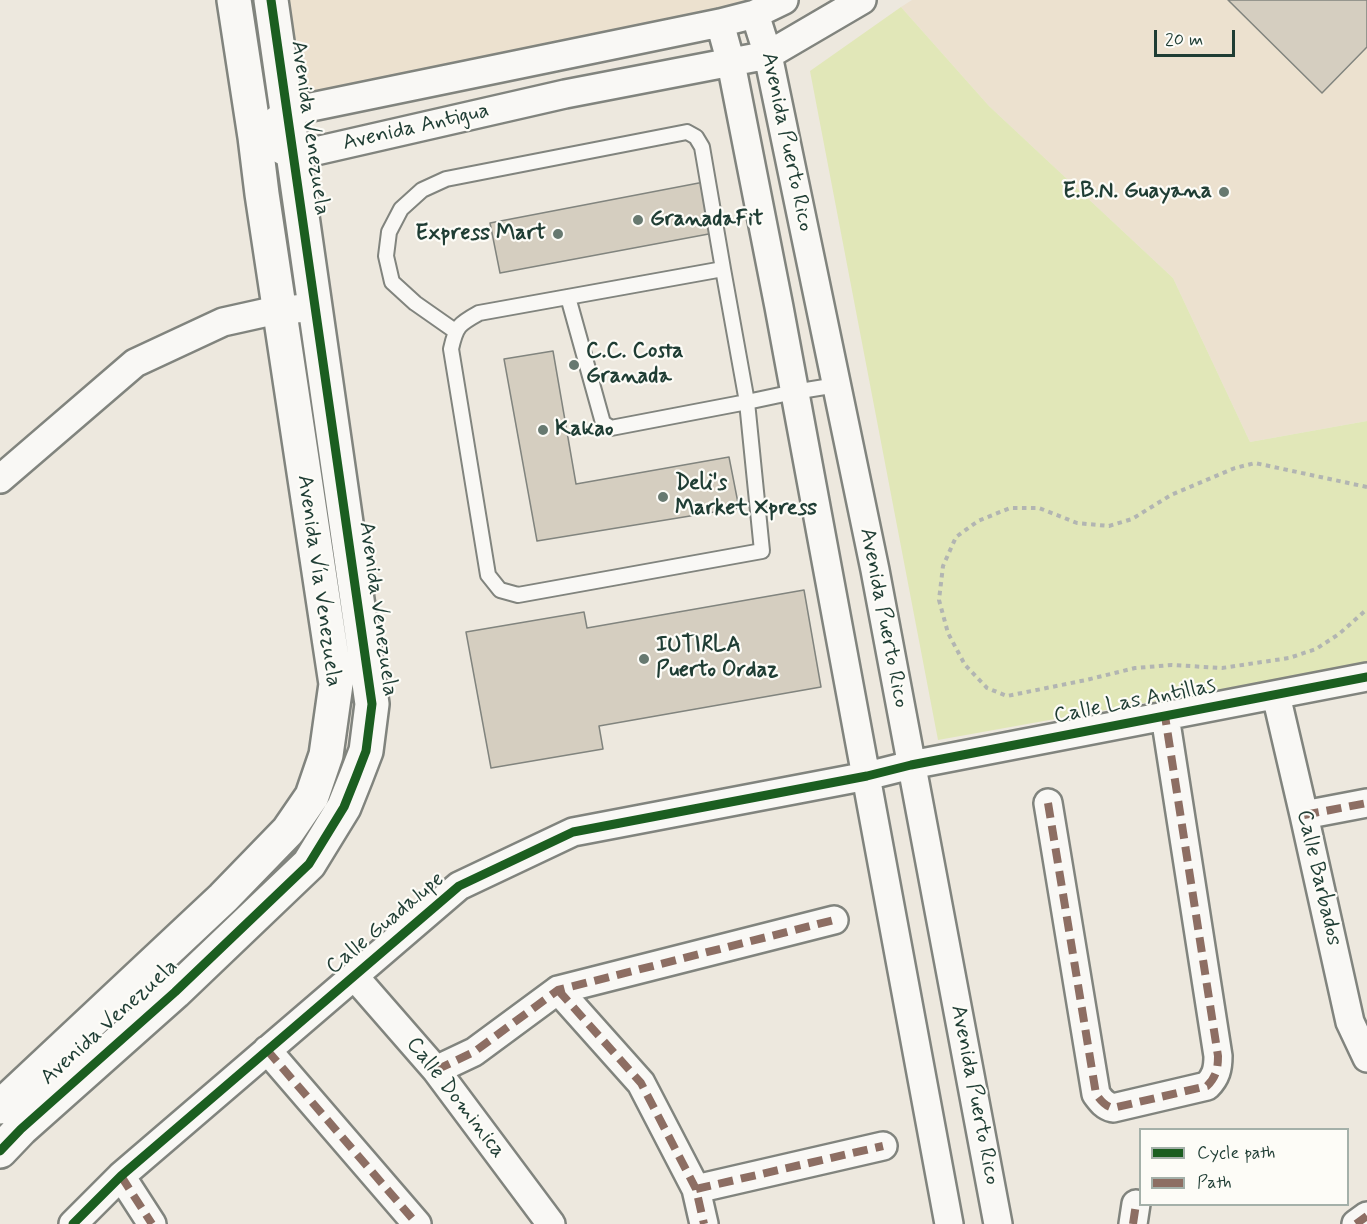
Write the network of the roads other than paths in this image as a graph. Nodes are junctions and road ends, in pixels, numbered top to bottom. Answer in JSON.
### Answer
{"nodes":[{"id":1,"x":234,"y":0,"type":"edge"},
{"id":2,"x":271,"y":0,"type":"edge"},
{"id":3,"x":784,"y":0,"type":"edge"},
{"id":4,"x":862,"y":0,"type":"edge"},
{"id":5,"x":755,"y":14,"type":"junction"},
{"id":6,"x":720,"y":23,"type":"junction"},
{"id":7,"x":768,"y":55,"type":"junction"},
{"id":8,"x":731,"y":63,"type":"junction"},
{"id":9,"x":287,"y":112,"type":"junction"},
{"id":10,"x":255,"y":137,"type":"junction"},
{"id":11,"x":294,"y":156,"type":"junction"},
{"id":12,"x":723,"y":269,"type":"junction"},
{"id":13,"x":568,"y":297,"type":"junction"},
{"id":14,"x":314,"y":307,"type":"junction"},
{"id":15,"x":279,"y":311,"type":"junction"},
{"id":16,"x":455,"y":331,"type":"junction"},
{"id":17,"x":837,"y":386,"type":"junction"},
{"id":18,"x":794,"y":392,"type":"junction"},
{"id":19,"x":747,"y":402,"type":"junction"},
{"id":20,"x":0,"y":479,"type":"edge"},
{"id":21,"x":1367,"y":677,"type":"edge"},
{"id":22,"x":1276,"y":695,"type":"junction"},
{"id":23,"x":1165,"y":716,"type":"junction"},
{"id":24,"x":326,"y":755,"type":"junction"},
{"id":25,"x":911,"y":765,"type":"junction"},
{"id":26,"x":867,"y":776,"type":"junction"},
{"id":27,"x":356,"y":777,"type":"junction"},
{"id":28,"x":1048,"y":803,"type":"dead end"},
{"id":29,"x":1367,"y":803,"type":"edge"},
{"id":30,"x":1304,"y":814,"type":"junction"},
{"id":31,"x":834,"y":920,"type":"dead end"},
{"id":32,"x":354,"y":976,"type":"junction"},
{"id":33,"x":558,"y":990,"type":"junction"},
{"id":34,"x":267,"y":1050,"type":"junction"},
{"id":35,"x":1367,"y":1058,"type":"edge"},
{"id":36,"x":436,"y":1070,"type":"junction"},
{"id":37,"x":0,"y":1107,"type":"edge"},
{"id":38,"x":883,"y":1146,"type":"dead end"},
{"id":39,"x":0,"y":1151,"type":"edge"},
{"id":40,"x":121,"y":1176,"type":"junction"},
{"id":41,"x":696,"y":1189,"type":"junction"},
{"id":42,"x":1367,"y":1216,"type":"edge"},
{"id":43,"x":72,"y":1224,"type":"edge"},
{"id":44,"x":152,"y":1224,"type":"edge"},
{"id":45,"x":417,"y":1224,"type":"edge"},
{"id":46,"x":551,"y":1224,"type":"edge"},
{"id":47,"x":704,"y":1224,"type":"edge"},
{"id":48,"x":949,"y":1224,"type":"edge"},
{"id":49,"x":998,"y":1224,"type":"edge"},
{"id":50,"x":1356,"y":1224,"type":"edge"}],
"edges":[{"from":1,"to":10,"type":"street","name":"Avenida Vía Venezuela"},
{"from":2,"to":9,"type":"street","name":"Avenida Venezuela"},
{"from":3,"to":5,"type":"street","name":"Avenida Antigua"},
{"from":4,"to":7,"type":"street","name":"Avenida Antigua"},
{"from":5,"to":6,"type":"street","name":"Avenida Antigua"},
{"from":5,"to":7,"type":"street","name":"Avenida Puerto Rico"},
{"from":6,"to":8,"type":"street","name":"Avenida Puerto Rico"},
{"from":6,"to":9,"type":"street","name":"Avenida Antigua"},
{"from":7,"to":8,"type":"street","name":"Avenida Antigua"},
{"from":7,"to":17,"type":"street","name":"Avenida Puerto Rico"},
{"from":8,"to":11,"type":"street","name":"Avenida Antigua"},
{"from":8,"to":18,"type":"street","name":"Avenida Puerto Rico"},
{"from":9,"to":10,"type":"street","name":"Avenida Antigua"},
{"from":9,"to":11,"type":"street","name":"Avenida Venezuela"},
{"from":10,"to":11,"type":"street"},
{"from":10,"to":15,"type":"street","name":"Avenida Vía Venezuela"},
{"from":11,"to":14,"type":"street","name":"Avenida Venezuela"},
{"from":12,"to":13,"type":"lane"},
{"from":12,"to":16,"type":"lane"},
{"from":12,"to":19,"type":"lane"},
{"from":13,"to":16,"type":"lane"},
{"from":13,"to":19,"type":"lane"},
{"from":14,"to":15,"type":"street"},
{"from":14,"to":27,"type":"street","name":"Avenida Venezuela"},
{"from":15,"to":20,"type":"street"},
{"from":15,"to":24,"type":"street","name":"Avenida Vía Venezuela"},
{"from":16,"to":19,"type":"lane"},
{"from":17,"to":18,"type":"lane"},
{"from":17,"to":25,"type":"street","name":"Avenida Puerto Rico"},
{"from":18,"to":19,"type":"lane"},
{"from":18,"to":26,"type":"street","name":"Avenida Puerto Rico"},
{"from":21,"to":22,"type":"street","name":"Calle Las Antillas"},
{"from":22,"to":23,"type":"street","name":"Calle Las Antillas"},
{"from":22,"to":30,"type":"street","name":"Calle Barbados"},
{"from":23,"to":25,"type":"street","name":"Calle Las Antillas"},
{"from":23,"to":28,"type":"street"},
{"from":24,"to":27,"type":"street"},
{"from":24,"to":37,"type":"street","name":"Avenida Vía Venezuela"},
{"from":25,"to":26,"type":"street","name":"Calle Las Antillas"},
{"from":25,"to":49,"type":"street","name":"Avenida Puerto Rico"},
{"from":26,"to":32,"type":"street","name":"Calle Guadalupe"},
{"from":26,"to":48,"type":"street","name":"Avenida Puerto Rico"},
{"from":27,"to":39,"type":"street","name":"Avenida Venezuela"},
{"from":29,"to":30,"type":"street"},
{"from":30,"to":35,"type":"street","name":"Calle Barbados"},
{"from":31,"to":33,"type":"street"},
{"from":32,"to":34,"type":"street","name":"Calle Guadalupe"},
{"from":32,"to":36,"type":"street","name":"Calle Dominica"},
{"from":33,"to":36,"type":"street"},
{"from":33,"to":41,"type":"street"},
{"from":34,"to":40,"type":"street","name":"Calle Guadalupe"},
{"from":34,"to":45,"type":"street"},
{"from":36,"to":46,"type":"street","name":"Calle Dominica"},
{"from":38,"to":41,"type":"street"},
{"from":40,"to":43,"type":"street","name":"Calle Guadalupe"},
{"from":40,"to":44,"type":"street"},
{"from":41,"to":47,"type":"street"},
{"from":42,"to":50,"type":"street"}]}
